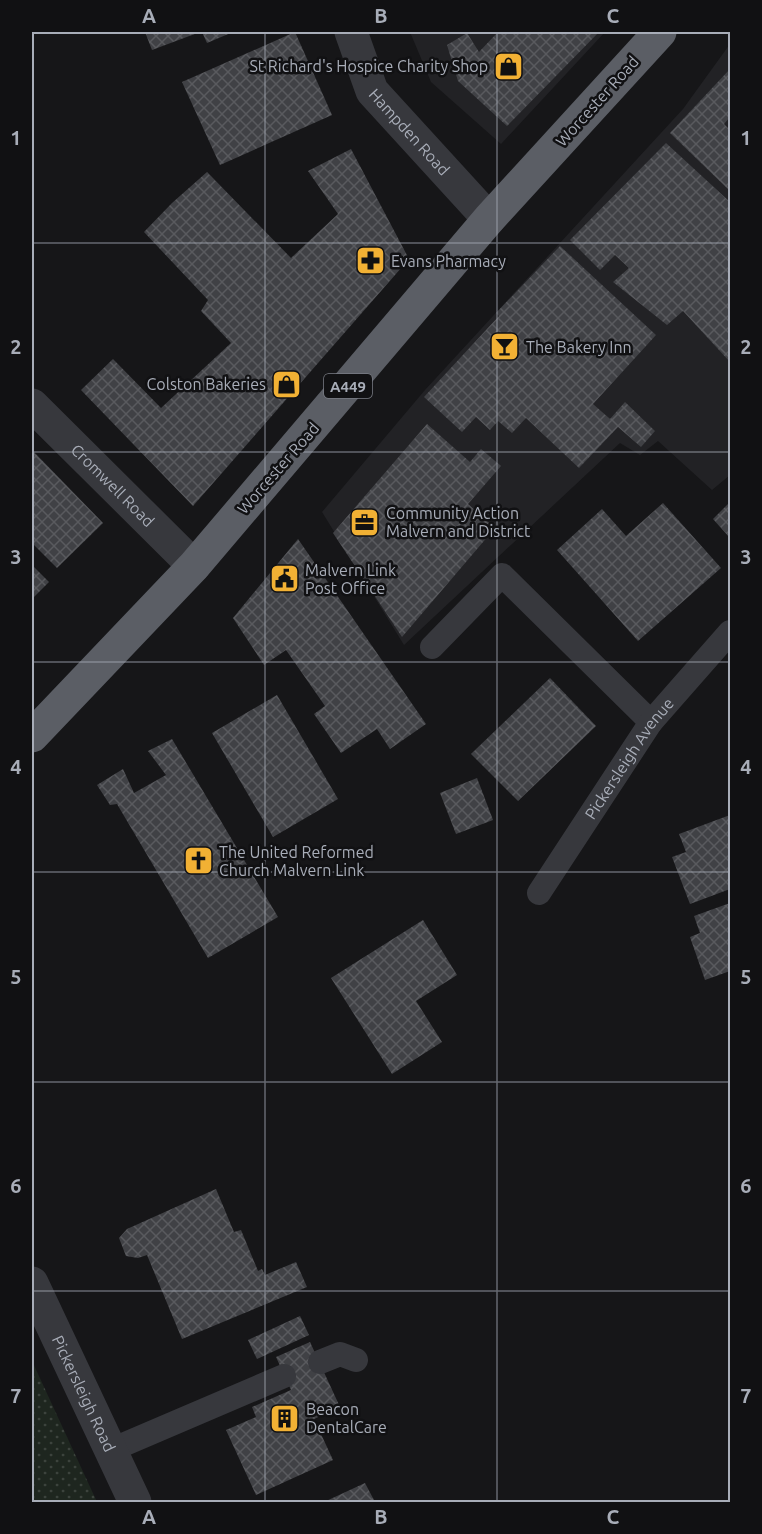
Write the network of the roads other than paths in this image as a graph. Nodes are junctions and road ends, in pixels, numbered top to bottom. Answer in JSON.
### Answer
{"nodes":[{"id":1,"x":351,"y":32,"type":"edge"},
{"id":2,"x":660,"y":32,"type":"edge"},
{"id":3,"x":489,"y":219,"type":"junction"},
{"id":4,"x":32,"y":405,"type":"edge"},
{"id":5,"x":194,"y":566,"type":"junction"},
{"id":6,"x":730,"y":632,"type":"edge"},
{"id":7,"x":432,"y":646,"type":"dead end"},
{"id":8,"x":651,"y":722,"type":"junction"},
{"id":9,"x":32,"y":736,"type":"edge"},
{"id":10,"x":539,"y":894,"type":"dead end"},
{"id":11,"x":32,"y":1282,"type":"edge"},
{"id":12,"x":356,"y":1360,"type":"dead end"},
{"id":13,"x":320,"y":1362,"type":"dead end"},
{"id":14,"x":284,"y":1376,"type":"dead end"},
{"id":15,"x":111,"y":1450,"type":"junction"},
{"id":16,"x":135,"y":1503,"type":"edge"}],
"edges":[{"from":1,"to":3,"type":"street","name":"Hampden Road"},
{"from":2,"to":3,"type":"highway","name":"Worcester Road","number":"A449"},
{"from":3,"to":5,"type":"highway","name":"Worcester Road","number":"A449"},
{"from":4,"to":5,"type":"street","name":"Cromwell Road"},
{"from":5,"to":9,"type":"highway","name":"Worcester Road","number":"A449"},
{"from":6,"to":8,"type":"lane","name":"Pickersleigh Avenue"},
{"from":7,"to":8,"type":"lane"},
{"from":8,"to":10,"type":"lane","name":"Pickersleigh Avenue"},
{"from":11,"to":15,"type":"street","name":"Pickersleigh Road"},
{"from":12,"to":13,"type":"lane"},
{"from":14,"to":15,"type":"lane"},
{"from":15,"to":16,"type":"street","name":"Pickersleigh Road"}]}
